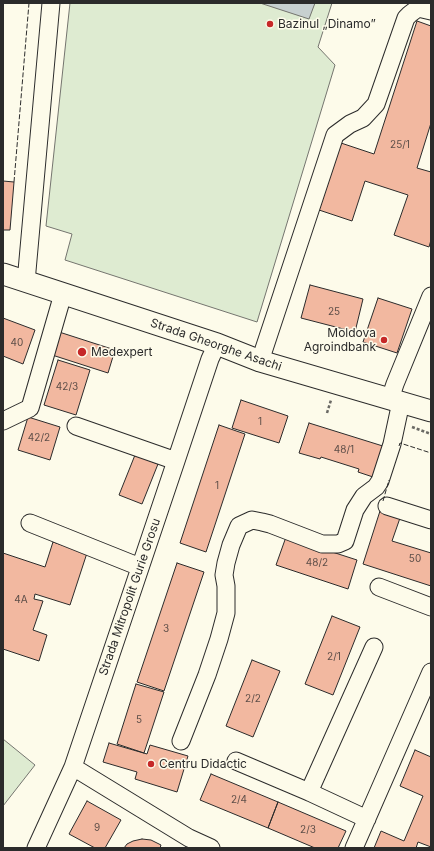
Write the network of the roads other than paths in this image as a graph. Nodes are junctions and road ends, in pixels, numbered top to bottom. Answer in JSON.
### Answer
{"nodes":[{"id":1,"x":51,"y":3,"type":"edge"},
{"id":2,"x":431,"y":11,"type":"edge"},
{"id":3,"x":3,"y":274,"type":"edge"},
{"id":4,"x":26,"y":282,"type":"junction"},
{"id":5,"x":63,"y":294,"type":"junction"},
{"id":6,"x":431,"y":296,"type":"edge"},
{"id":7,"x":217,"y":344,"type":"junction"},
{"id":8,"x":260,"y":361,"type":"junction"},
{"id":9,"x":396,"y":401,"type":"junction"},
{"id":10,"x":431,"y":411,"type":"edge"},
{"id":11,"x":3,"y":421,"type":"edge"},
{"id":12,"x":76,"y":426,"type":"dead end"},
{"id":13,"x":176,"y":461,"type":"junction"},
{"id":14,"x":388,"y":506,"type":"dead end"},
{"id":15,"x":431,"y":520,"type":"edge"},
{"id":16,"x":30,"y":523,"type":"dead end"},
{"id":17,"x":140,"y":567,"type":"junction"},
{"id":18,"x":379,"y":587,"type":"dead end"},
{"id":19,"x":431,"y":606,"type":"edge"},
{"id":20,"x":374,"y":648,"type":"dead end"},
{"id":21,"x":431,"y":672,"type":"edge"},
{"id":22,"x":181,"y":741,"type":"dead end"},
{"id":23,"x":236,"y":761,"type":"dead end"},
{"id":24,"x":73,"y":767,"type":"junction"},
{"id":25,"x":308,"y":792,"type":"junction"},
{"id":26,"x":367,"y":820,"type":"junction"},
{"id":27,"x":36,"y":848,"type":"edge"},
{"id":28,"x":211,"y":848,"type":"edge"},
{"id":29,"x":354,"y":848,"type":"edge"}],
"edges":[{"from":1,"to":4,"type":"street"},
{"from":2,"to":8,"type":"street"},
{"from":3,"to":4,"type":"main road","name":"Strada Gheorghe Asachi"},
{"from":4,"to":5,"type":"main road","name":"Strada Gheorghe Asachi"},
{"from":5,"to":7,"type":"main road","name":"Strada Gheorghe Asachi"},
{"from":5,"to":11,"type":"street"},
{"from":6,"to":9,"type":"street"},
{"from":7,"to":8,"type":"main road","name":"Strada Gheorghe Asachi"},
{"from":7,"to":13,"type":"street","name":"Strada Mitropolit Gurie Grosu"},
{"from":8,"to":9,"type":"main road","name":"Strada Gheorghe Asachi"},
{"from":9,"to":10,"type":"main road","name":"Strada Gheorghe Asachi"},
{"from":9,"to":22,"type":"street"},
{"from":12,"to":13,"type":"street"},
{"from":13,"to":17,"type":"street","name":"Strada Mitropolit Gurie Grosu"},
{"from":14,"to":15,"type":"street"},
{"from":16,"to":17,"type":"street"},
{"from":17,"to":24,"type":"street","name":"Strada Mitropolit Gurie Grosu"},
{"from":18,"to":19,"type":"street"},
{"from":20,"to":25,"type":"street"},
{"from":21,"to":26,"type":"street"},
{"from":23,"to":25,"type":"street"},
{"from":24,"to":27,"type":"street","name":"Strada Mitropolit Gurie Grosu"},
{"from":24,"to":28,"type":"street"},
{"from":25,"to":26,"type":"street"},
{"from":26,"to":29,"type":"street"}]}
